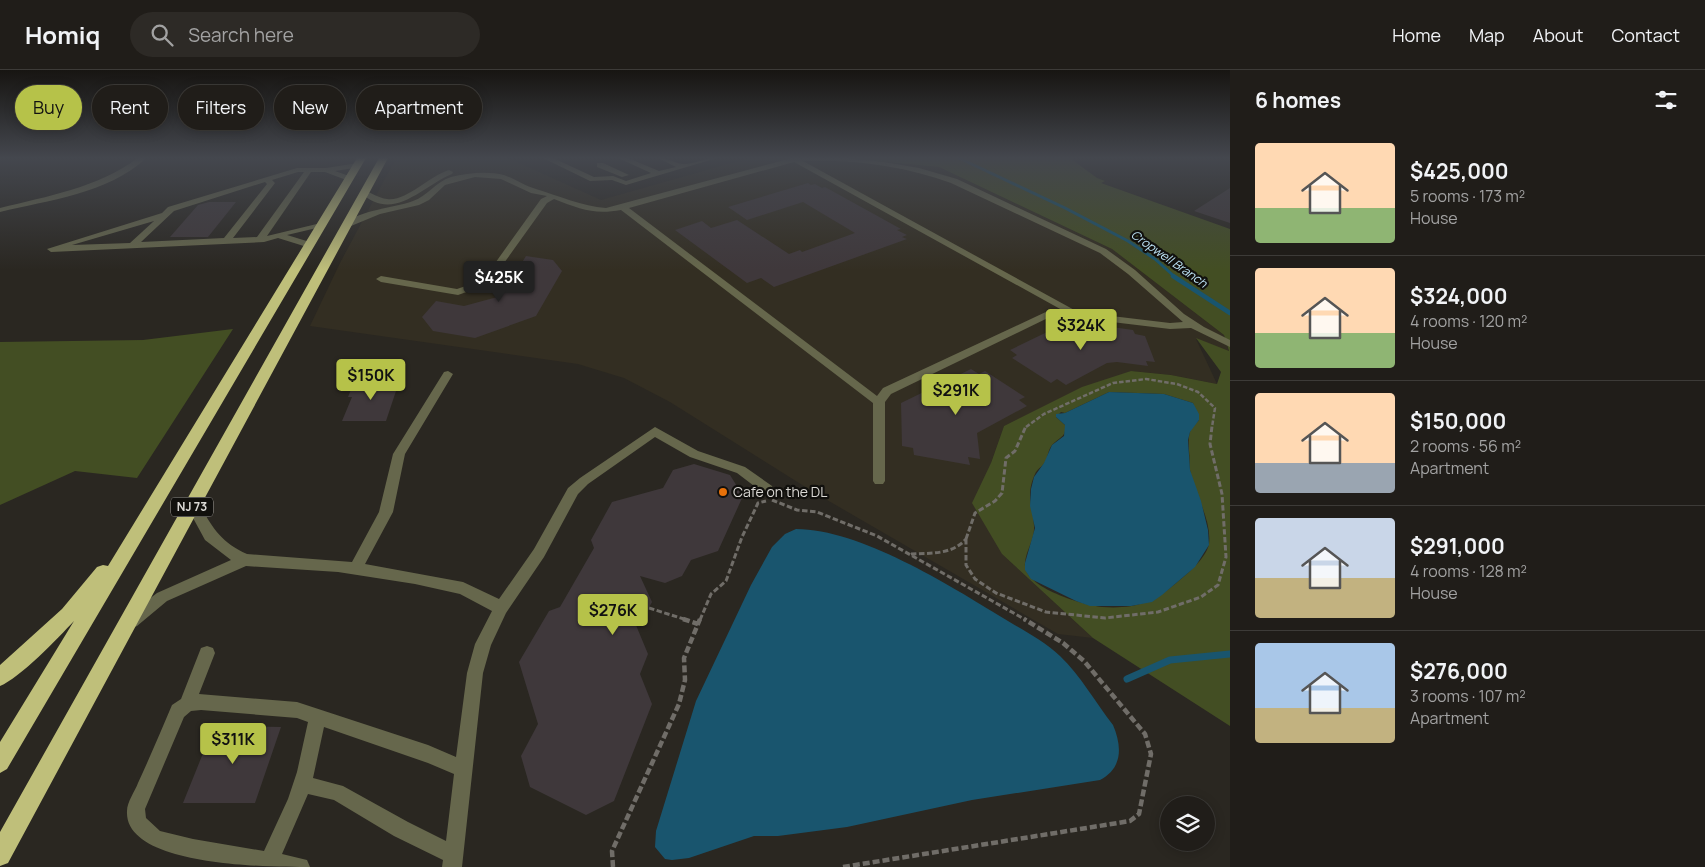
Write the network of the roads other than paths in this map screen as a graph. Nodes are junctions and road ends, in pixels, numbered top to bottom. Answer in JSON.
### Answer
{"nodes":[{"id":1,"x":58,"y":195,"type":"edge"},
{"id":2,"x":216,"y":195,"type":"edge"},
{"id":3,"x":261,"y":195,"type":"edge"},
{"id":4,"x":291,"y":195,"type":"edge"},
{"id":5,"x":340,"y":195,"type":"edge"},
{"id":6,"x":364,"y":195,"type":"edge"},
{"id":7,"x":368,"y":195,"type":"edge"},
{"id":8,"x":413,"y":195,"type":"edge"},
{"id":9,"x":429,"y":195,"type":"edge"},
{"id":10,"x":549,"y":195,"type":"edge"},
{"id":11,"x":553,"y":195,"type":"edge"},
{"id":12,"x":666,"y":195,"type":"edge"},
{"id":13,"x":859,"y":195,"type":"edge"},
{"id":14,"x":983,"y":195,"type":"edge"},
{"id":15,"x":623,"y":207,"type":"junction"},
{"id":16,"x":0,"y":210,"type":"edge"},
{"id":17,"x":164,"y":215,"type":"junction"},
{"id":18,"x":322,"y":224,"type":"junction"},
{"id":19,"x":348,"y":224,"type":"junction"},
{"id":20,"x":278,"y":235,"type":"junction"},
{"id":21,"x":260,"y":239,"type":"junction"},
{"id":22,"x":226,"y":240,"type":"junction"},
{"id":23,"x":133,"y":245,"type":"junction"},
{"id":24,"x":310,"y":245,"type":"junction"},
{"id":25,"x":381,"y":279,"type":"dead end"},
{"id":26,"x":1080,"y":316,"type":"junction"},
{"id":27,"x":1193,"y":325,"type":"junction"},
{"id":28,"x":1230,"y":344,"type":"edge"},
{"id":29,"x":448,"y":374,"type":"dead end"},
{"id":30,"x":879,"y":401,"type":"junction"},
{"id":31,"x":879,"y":481,"type":"dead end"},
{"id":32,"x":767,"y":489,"type":"dead end"},
{"id":33,"x":193,"y":505,"type":"junction"},
{"id":34,"x":148,"y":514,"type":"junction"},
{"id":35,"x":245,"y":560,"type":"junction"},
{"id":36,"x":356,"y":568,"type":"junction"},
{"id":37,"x":501,"y":608,"type":"junction"},
{"id":38,"x":127,"y":625,"type":"junction"},
{"id":39,"x":207,"y":653,"type":"dead end"},
{"id":40,"x":0,"y":677,"type":"edge"},
{"id":41,"x":187,"y":704,"type":"junction"},
{"id":42,"x":318,"y":716,"type":"junction"},
{"id":43,"x":0,"y":762,"type":"edge"},
{"id":44,"x":464,"y":769,"type":"junction"},
{"id":45,"x":302,"y":784,"type":"junction"},
{"id":46,"x":0,"y":855,"type":"edge"},
{"id":47,"x":269,"y":861,"type":"junction"},
{"id":48,"x":452,"y":861,"type":"edge"},
{"id":49,"x":300,"y":867,"type":"edge"}],
"edges":[{"from":1,"to":16,"type":"street"},
{"from":2,"to":17,"type":"street"},
{"from":3,"to":22,"type":"street"},
{"from":4,"to":21,"type":"street"},
{"from":5,"to":18,"type":"highway","number":"NJ 73"},
{"from":6,"to":19,"type":"highway","number":"NJ 73"},
{"from":7,"to":8,"type":"street"},
{"from":9,"to":19,"type":"street"},
{"from":10,"to":25,"type":"street"},
{"from":11,"to":15,"type":"street"},
{"from":12,"to":15,"type":"street"},
{"from":13,"to":26,"type":"street"},
{"from":14,"to":27,"type":"street"},
{"from":15,"to":30,"type":"street"},
{"from":17,"to":23,"type":"street"},
{"from":17,"to":23,"type":"street"},
{"from":18,"to":20,"type":"street"},
{"from":18,"to":24,"type":"highway","number":"NJ 73"},
{"from":19,"to":33,"type":"highway","number":"NJ 73"},
{"from":20,"to":21,"type":"street"},
{"from":20,"to":24,"type":"street"},
{"from":21,"to":22,"type":"street"},
{"from":22,"to":23,"type":"street"},
{"from":24,"to":34,"type":"highway","number":"NJ 73"},
{"from":26,"to":27,"type":"street"},
{"from":26,"to":30,"type":"street"},
{"from":27,"to":28,"type":"street"},
{"from":29,"to":36,"type":"street"},
{"from":30,"to":31,"type":"street"},
{"from":32,"to":37,"type":"street"},
{"from":33,"to":35,"type":"street"},
{"from":33,"to":38,"type":"highway","number":"NJ 73"},
{"from":34,"to":40,"type":"highway"},
{"from":34,"to":43,"type":"highway","number":"NJ 73"},
{"from":35,"to":36,"type":"street"},
{"from":35,"to":38,"type":"street"},
{"from":36,"to":37,"type":"street"},
{"from":37,"to":44,"type":"street"},
{"from":38,"to":46,"type":"highway","number":"NJ 73"},
{"from":39,"to":41,"type":"street"},
{"from":41,"to":42,"type":"street"},
{"from":41,"to":47,"type":"street"},
{"from":42,"to":44,"type":"street"},
{"from":42,"to":45,"type":"street"},
{"from":44,"to":48,"type":"street"},
{"from":45,"to":47,"type":"street"},
{"from":45,"to":48,"type":"street"},
{"from":47,"to":49,"type":"street"}]}
